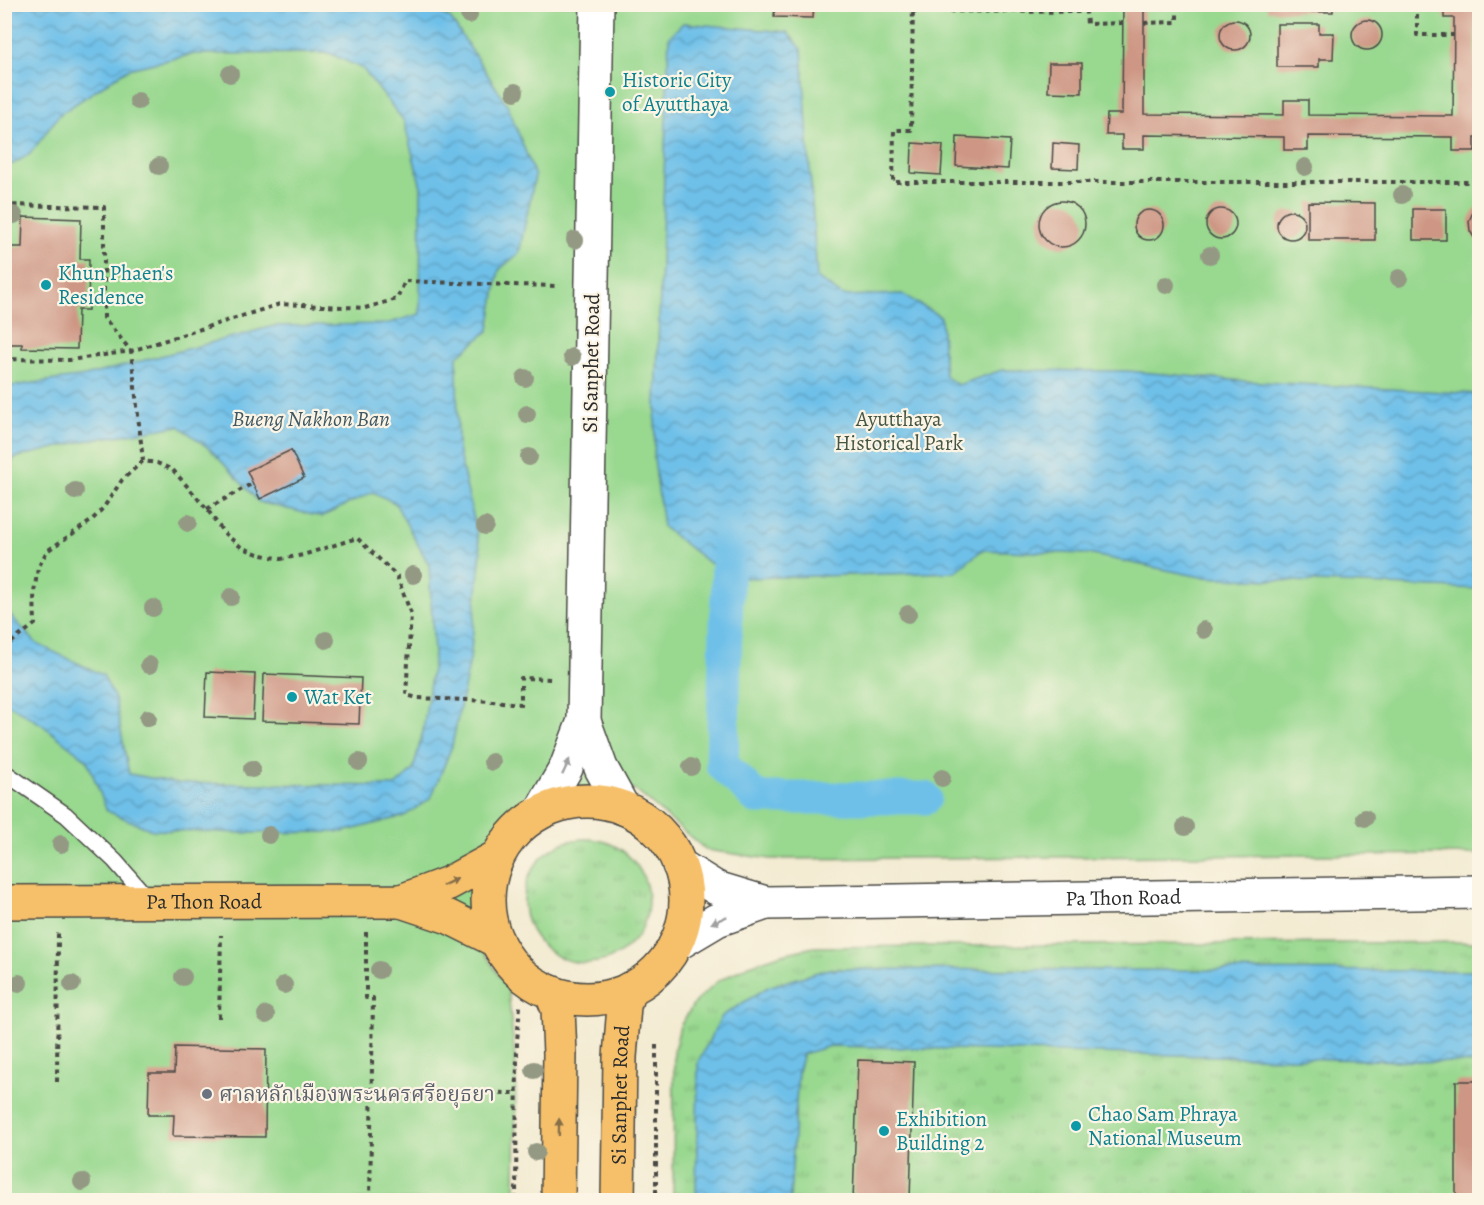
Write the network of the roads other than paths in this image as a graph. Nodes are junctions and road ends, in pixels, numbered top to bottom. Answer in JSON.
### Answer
{"nodes":[{"id":1,"x":597,"y":4,"type":"edge"},
{"id":2,"x":584,"y":720,"type":"junction"},
{"id":3,"x":4,"y":772,"type":"edge"},
{"id":4,"x":623,"y":808,"type":"junction"},
{"id":5,"x":541,"y":812,"type":"junction"},
{"id":6,"x":497,"y":857,"type":"junction"},
{"id":7,"x":680,"y":865,"type":"junction"},
{"id":8,"x":1479,"y":892,"type":"edge"},
{"id":9,"x":401,"y":901,"type":"junction"},
{"id":10,"x":4,"y":902,"type":"edge"},
{"id":11,"x":151,"y":902,"type":"junction"},
{"id":12,"x":766,"y":903,"type":"junction"},
{"id":13,"x":497,"y":941,"type":"junction"},
{"id":14,"x":675,"y":945,"type":"junction"},
{"id":15,"x":629,"y":989,"type":"junction"},
{"id":16,"x":551,"y":992,"type":"junction"},
{"id":17,"x":558,"y":1200,"type":"edge"},
{"id":18,"x":618,"y":1200,"type":"edge"}],
"edges":[{"from":1,"to":2,"type":"street","name":"Si Sanphet Road"},
{"from":2,"to":4,"type":"street","name":"Si Sanphet Road"},
{"from":5,"to":2,"type":"street","name":"Si Sanphet Road","one_way":true},
{"from":3,"to":11,"type":"lane"},
{"from":4,"to":5,"type":"main road"},
{"from":4,"to":7,"type":"main road"},
{"from":5,"to":6,"type":"main road"},
{"from":9,"to":6,"type":"main road","name":"Pa Thon Road","one_way":true},
{"from":6,"to":13,"type":"main road"},
{"from":7,"to":12,"type":"street","name":"Pa Thon Road"},
{"from":7,"to":14,"type":"main road"},
{"from":8,"to":12,"type":"street","name":"Pa Thon Road"},
{"from":9,"to":11,"type":"main road","name":"Pa Thon Road"},
{"from":9,"to":13,"type":"main road","name":"Pa Thon Road"},
{"from":10,"to":11,"type":"main road","name":"Pa Thon Road"},
{"from":12,"to":14,"type":"street","name":"Pa Thon Road","one_way":true},
{"from":13,"to":16,"type":"main road"},
{"from":14,"to":15,"type":"main road"},
{"from":15,"to":16,"type":"main road"},
{"from":15,"to":18,"type":"main road","name":"Si Sanphet Road"},
{"from":17,"to":16,"type":"main road","one_way":true}]}
